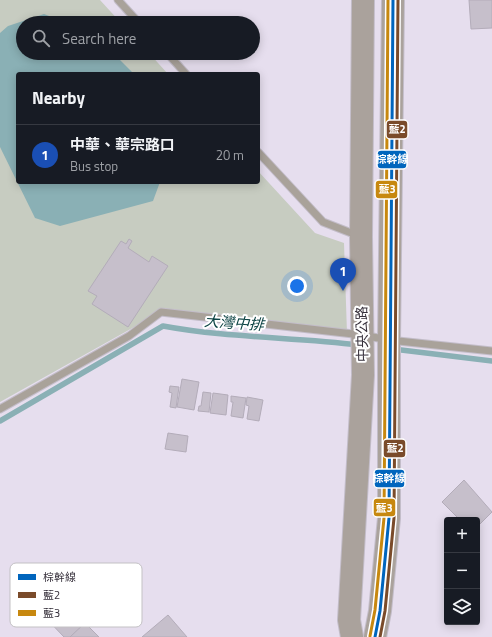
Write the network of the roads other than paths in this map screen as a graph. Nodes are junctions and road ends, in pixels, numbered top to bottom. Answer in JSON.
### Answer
{"nodes":[{"id":1,"x":118,"y":0,"type":"edge"},
{"id":2,"x":363,"y":0,"type":"edge"},
{"id":3,"x":393,"y":0,"type":"edge"},
{"id":4,"x":133,"y":16,"type":"edge"},
{"id":5,"x":173,"y":60,"type":"edge"},
{"id":6,"x":184,"y":72,"type":"edge"},
{"id":7,"x":260,"y":154,"type":"edge"},
{"id":8,"x":361,"y":237,"type":"junction"},
{"id":9,"x":362,"y":335,"type":"junction"},
{"id":10,"x":389,"y":340,"type":"junction"},
{"id":11,"x":492,"y":351,"type":"edge"},
{"id":12,"x":0,"y":410,"type":"edge"},
{"id":13,"x":351,"y":629,"type":"edge"},
{"id":14,"x":375,"y":637,"type":"edge"}],
"edges":[{"from":1,"to":4,"type":"lane"},
{"from":2,"to":8,"type":"main road","name":"中央公路"},
{"from":3,"to":10,"type":"main road","name":"中央公路"},
{"from":5,"to":6,"type":"lane"},
{"from":7,"to":8,"type":"lane"},
{"from":8,"to":9,"type":"main road","name":"中央公路"},
{"from":9,"to":10,"type":"lane"},
{"from":9,"to":12,"type":"lane"},
{"from":9,"to":13,"type":"main road","name":"中央公路"},
{"from":10,"to":11,"type":"lane"},
{"from":10,"to":14,"type":"main road","name":"中央公路"}]}
